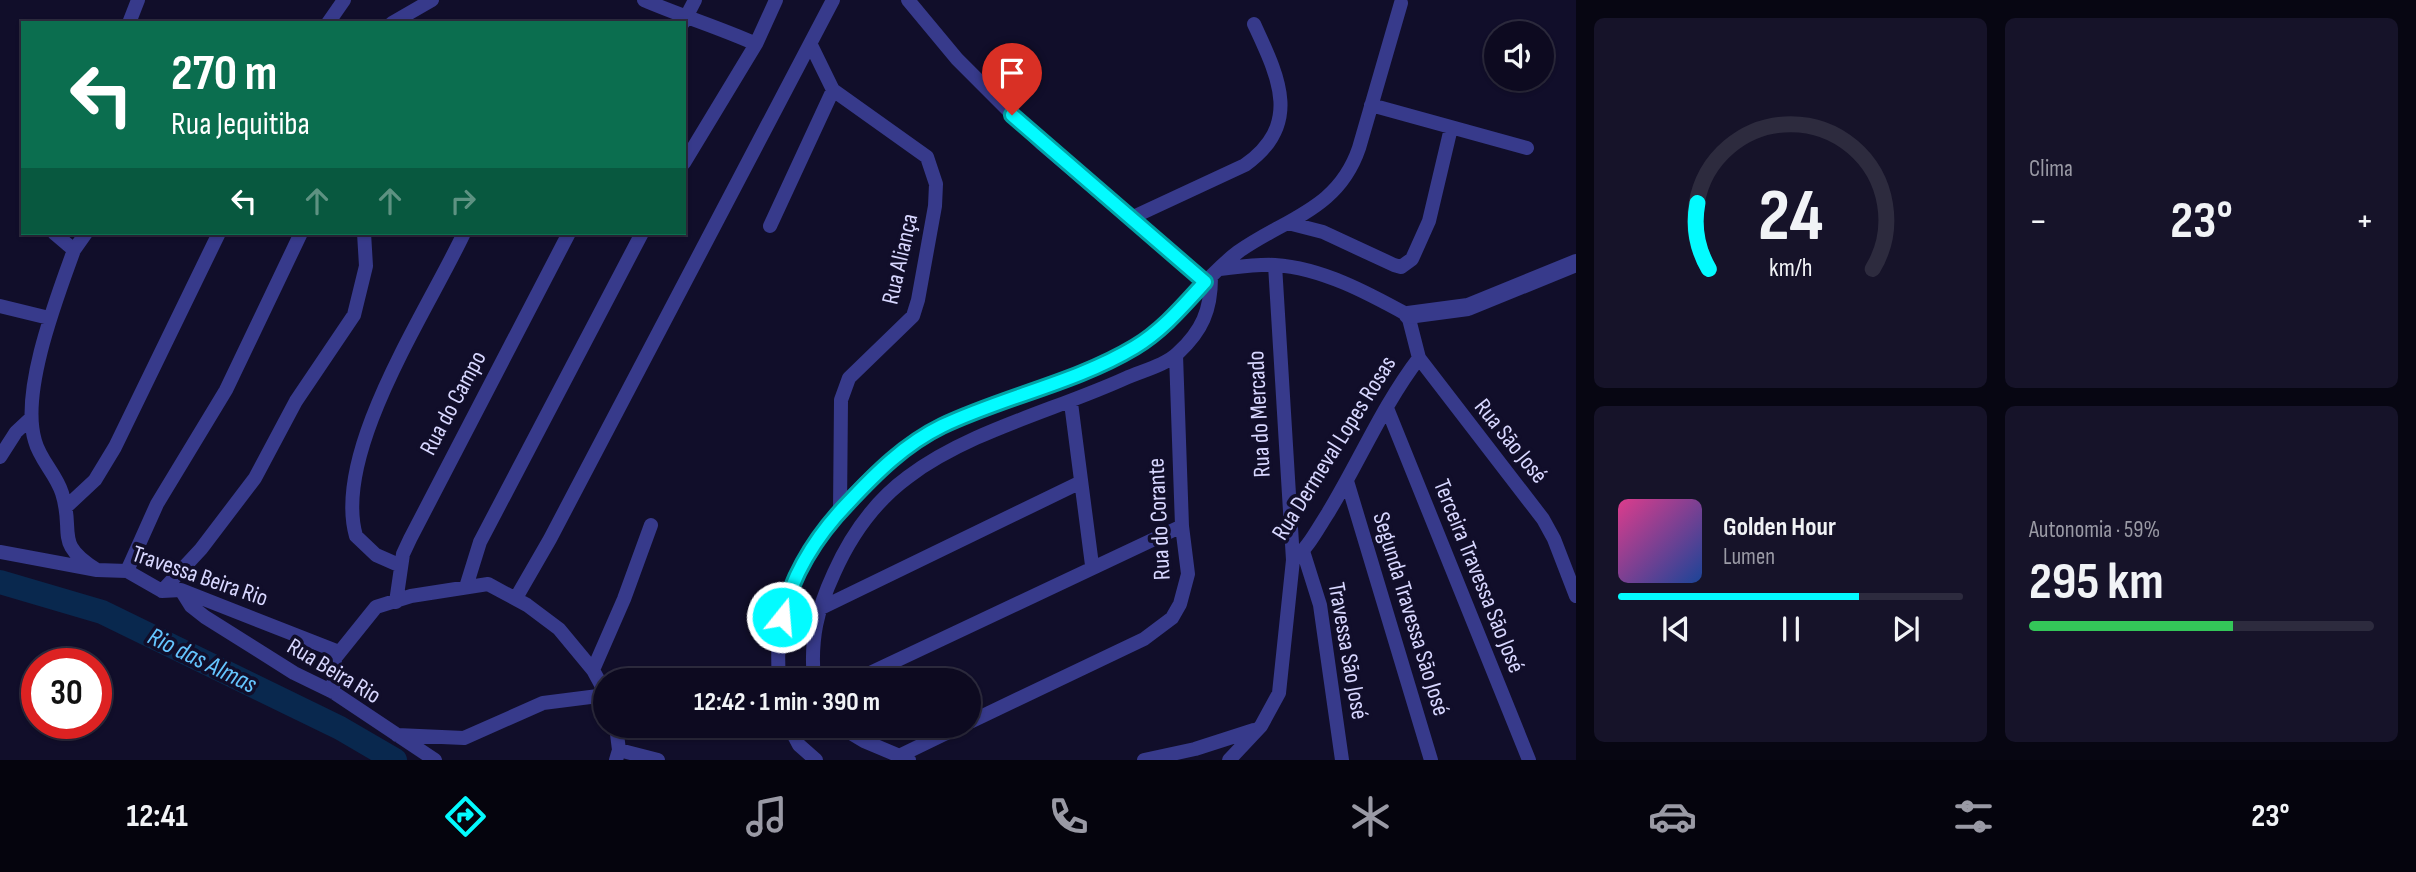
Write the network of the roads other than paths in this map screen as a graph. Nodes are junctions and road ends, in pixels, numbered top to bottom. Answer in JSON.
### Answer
{"nodes":[{"id":1,"x":138,"y":0,"type":"edge"},
{"id":2,"x":344,"y":0,"type":"edge"},
{"id":3,"x":432,"y":0,"type":"edge"},
{"id":4,"x":644,"y":0,"type":"edge"},
{"id":5,"x":695,"y":0,"type":"edge"},
{"id":6,"x":776,"y":0,"type":"edge"},
{"id":7,"x":833,"y":0,"type":"edge"},
{"id":8,"x":908,"y":0,"type":"edge"},
{"id":9,"x":1401,"y":3,"type":"dead end"},
{"id":10,"x":684,"y":20,"type":"edge"},
{"id":11,"x":130,"y":21,"type":"edge"},
{"id":12,"x":329,"y":21,"type":"edge"},
{"id":13,"x":395,"y":21,"type":"edge"},
{"id":14,"x":1254,"y":24,"type":"dead end"},
{"id":15,"x":756,"y":44,"type":"junction"},
{"id":16,"x":811,"y":45,"type":"junction"},
{"id":17,"x":833,"y":90,"type":"junction"},
{"id":18,"x":1371,"y":105,"type":"junction"},
{"id":19,"x":1451,"y":128,"type":"junction"},
{"id":20,"x":1527,"y":148,"type":"dead end"},
{"id":21,"x":686,"y":160,"type":"edge"},
{"id":22,"x":1131,"y":218,"type":"junction"},
{"id":23,"x":1288,"y":223,"type":"junction"},
{"id":24,"x":770,"y":226,"type":"dead end"},
{"id":25,"x":56,"y":235,"type":"edge"},
{"id":26,"x":85,"y":235,"type":"edge"},
{"id":27,"x":218,"y":235,"type":"edge"},
{"id":28,"x":300,"y":235,"type":"edge"},
{"id":29,"x":364,"y":235,"type":"edge"},
{"id":30,"x":463,"y":235,"type":"edge"},
{"id":31,"x":568,"y":235,"type":"edge"},
{"id":32,"x":641,"y":235,"type":"edge"},
{"id":33,"x":74,"y":250,"type":"junction"},
{"id":34,"x":1576,"y":263,"type":"edge"},
{"id":35,"x":1275,"y":265,"type":"junction"},
{"id":36,"x":1212,"y":276,"type":"junction"},
{"id":37,"x":0,"y":306,"type":"edge"},
{"id":38,"x":1408,"y":315,"type":"junction"},
{"id":39,"x":49,"y":318,"type":"junction"},
{"id":40,"x":1176,"y":355,"type":"junction"},
{"id":41,"x":1419,"y":358,"type":"junction"},
{"id":42,"x":1071,"y":403,"type":"junction"},
{"id":43,"x":1388,"y":408,"type":"junction"},
{"id":44,"x":31,"y":418,"type":"junction"},
{"id":45,"x":0,"y":457,"type":"edge"},
{"id":46,"x":1348,"y":481,"type":"junction"},
{"id":47,"x":1081,"y":482,"type":"junction"},
{"id":48,"x":66,"y":508,"type":"junction"},
{"id":49,"x":840,"y":511,"type":"junction"},
{"id":50,"x":650,"y":525,"type":"dead end"},
{"id":51,"x":1182,"y":526,"type":"junction"},
{"id":52,"x":0,"y":552,"type":"edge"},
{"id":53,"x":1298,"y":556,"type":"junction"},
{"id":54,"x":1092,"y":565,"type":"junction"},
{"id":55,"x":401,"y":566,"type":"junction"},
{"id":56,"x":97,"y":570,"type":"junction"},
{"id":57,"x":127,"y":571,"type":"junction"},
{"id":58,"x":466,"y":587,"type":"junction"},
{"id":59,"x":181,"y":590,"type":"junction"},
{"id":60,"x":162,"y":591,"type":"junction"},
{"id":61,"x":1576,"y":596,"type":"edge"},
{"id":62,"x":516,"y":598,"type":"junction"},
{"id":63,"x":396,"y":602,"type":"junction"},
{"id":64,"x":817,"y":610,"type":"junction"},
{"id":65,"x":339,"y":652,"type":"junction"},
{"id":66,"x":594,"y":668,"type":"edge"},
{"id":67,"x":778,"y":668,"type":"edge"},
{"id":68,"x":815,"y":668,"type":"edge"},
{"id":69,"x":880,"y":668,"type":"edge"},
{"id":70,"x":593,"y":670,"type":"edge"},
{"id":71,"x":333,"y":692,"type":"junction"},
{"id":72,"x":593,"y":697,"type":"edge"},
{"id":73,"x":981,"y":717,"type":"edge"},
{"id":74,"x":1261,"y":726,"type":"junction"},
{"id":75,"x":396,"y":735,"type":"junction"},
{"id":76,"x":795,"y":738,"type":"edge"},
{"id":77,"x":859,"y":738,"type":"edge"},
{"id":78,"x":939,"y":738,"type":"edge"},
{"id":79,"x":617,"y":755,"type":"edge"},
{"id":80,"x":905,"y":757,"type":"edge"},
{"id":81,"x":435,"y":760,"type":"edge"},
{"id":82,"x":658,"y":760,"type":"edge"},
{"id":83,"x":816,"y":760,"type":"edge"},
{"id":84,"x":1144,"y":760,"type":"edge"},
{"id":85,"x":1230,"y":760,"type":"edge"},
{"id":86,"x":1342,"y":760,"type":"edge"},
{"id":87,"x":1431,"y":760,"type":"edge"},
{"id":88,"x":1529,"y":760,"type":"edge"}],
"edges":[{"from":1,"to":11,"type":"street"},
{"from":2,"to":12,"type":"street"},
{"from":3,"to":13,"type":"street"},
{"from":4,"to":10,"type":"street"},
{"from":5,"to":10,"type":"street"},
{"from":6,"to":15,"type":"street"},
{"from":7,"to":16,"type":"street"},
{"from":8,"to":22,"type":"street"},
{"from":9,"to":18,"type":"street"},
{"from":10,"to":15,"type":"street"},
{"from":14,"to":22,"type":"street"},
{"from":15,"to":21,"type":"street"},
{"from":16,"to":17,"type":"street","name":"Rua Aliança"},
{"from":16,"to":62,"type":"street"},
{"from":17,"to":24,"type":"street"},
{"from":17,"to":49,"type":"street","name":"Rua Aliança"},
{"from":18,"to":19,"type":"street"},
{"from":18,"to":23,"type":"street"},
{"from":19,"to":20,"type":"street"},
{"from":19,"to":23,"type":"street"},
{"from":22,"to":36,"type":"street"},
{"from":23,"to":36,"type":"street"},
{"from":25,"to":33,"type":"street"},
{"from":26,"to":33,"type":"street"},
{"from":27,"to":48,"type":"street"},
{"from":28,"to":57,"type":"street"},
{"from":29,"to":60,"type":"street"},
{"from":30,"to":55,"type":"street"},
{"from":31,"to":55,"type":"street","name":"Rua do Campo"},
{"from":32,"to":58,"type":"street"},
{"from":33,"to":39,"type":"street"},
{"from":34,"to":38,"type":"street"},
{"from":35,"to":36,"type":"street"},
{"from":35,"to":38,"type":"street"},
{"from":35,"to":53,"type":"street","name":"Rua do Mercado"},
{"from":36,"to":40,"type":"street"},
{"from":36,"to":49,"type":"street"},
{"from":37,"to":39,"type":"street"},
{"from":38,"to":41,"type":"street"},
{"from":39,"to":44,"type":"street"},
{"from":40,"to":42,"type":"street"},
{"from":40,"to":51,"type":"street","name":"Rua do Corante"},
{"from":41,"to":43,"type":"street","name":"Rua Dermeval Lopes Rosas"},
{"from":41,"to":61,"type":"street","name":"Rua São José"},
{"from":42,"to":47,"type":"street"},
{"from":42,"to":64,"type":"street"},
{"from":43,"to":46,"type":"street","name":"Rua Dermeval Lopes Rosas"},
{"from":43,"to":88,"type":"street","name":"Terceira Travessa São José"},
{"from":44,"to":45,"type":"street"},
{"from":44,"to":48,"type":"street"},
{"from":46,"to":53,"type":"street","name":"Rua Dermeval Lopes Rosas"},
{"from":46,"to":87,"type":"street","name":"Segunda Travessa São José"},
{"from":47,"to":54,"type":"street"},
{"from":47,"to":64,"type":"street"},
{"from":48,"to":56,"type":"street"},
{"from":49,"to":67,"type":"street"},
{"from":50,"to":66,"type":"street"},
{"from":51,"to":54,"type":"street"},
{"from":51,"to":73,"type":"street","name":"Rua do Corante"},
{"from":52,"to":56,"type":"street","name":"Travessa Beira Rio"},
{"from":53,"to":74,"type":"street","name":"Rua Dermeval Lopes Rosas"},
{"from":53,"to":86,"type":"street","name":"Travessa São José"},
{"from":54,"to":69,"type":"street"},
{"from":55,"to":63,"type":"street","name":"Rua do Campo"},
{"from":56,"to":57,"type":"street","name":"Travessa Beira Rio"},
{"from":57,"to":60,"type":"street","name":"Travessa Beira Rio"},
{"from":58,"to":62,"type":"street"},
{"from":58,"to":63,"type":"street"},
{"from":59,"to":60,"type":"street","name":"Travessa Beira Rio"},
{"from":59,"to":65,"type":"street","name":"Travessa Beira Rio"},
{"from":59,"to":71,"type":"street","name":"Rua Beira Rio"},
{"from":62,"to":70,"type":"street"},
{"from":63,"to":65,"type":"street"},
{"from":64,"to":68,"type":"street"},
{"from":65,"to":71,"type":"street"},
{"from":71,"to":75,"type":"street","name":"Rua Beira Rio"},
{"from":72,"to":75,"type":"street"},
{"from":74,"to":84,"type":"street"},
{"from":74,"to":85,"type":"street","name":"Rua Dermeval Lopes Rosas"},
{"from":75,"to":81,"type":"street","name":"Rua Beira Rio"},
{"from":76,"to":83,"type":"street"},
{"from":77,"to":80,"type":"street"},
{"from":78,"to":80,"type":"street"},
{"from":79,"to":82,"type":"street"}]}
